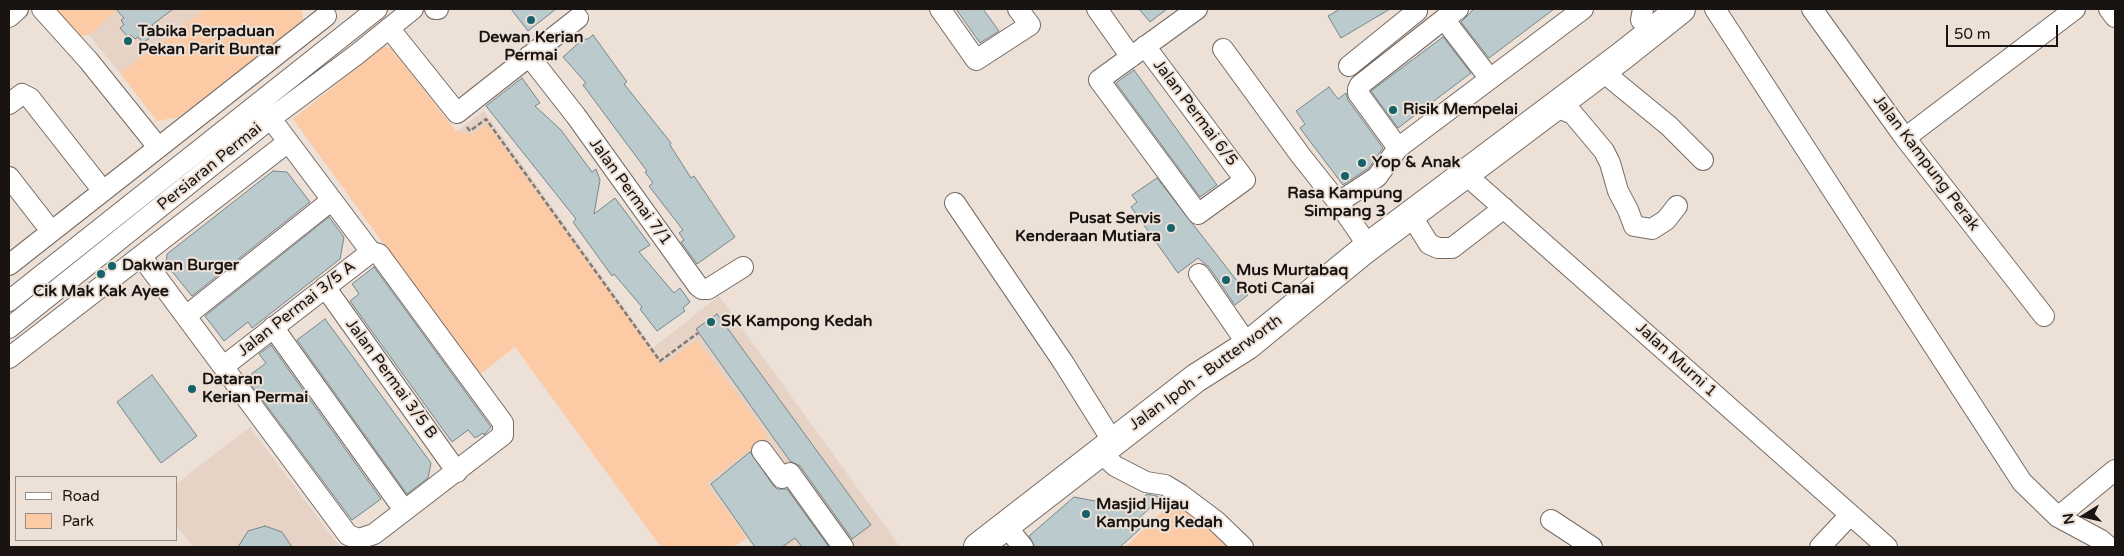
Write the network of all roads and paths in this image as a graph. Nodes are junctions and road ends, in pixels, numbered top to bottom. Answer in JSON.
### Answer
{"nodes":[{"id":1,"x":18,"y":9,"type":"edge"},
{"id":2,"x":42,"y":9,"type":"edge"},
{"id":3,"x":377,"y":9,"type":"edge"},
{"id":4,"x":413,"y":9,"type":"edge"},
{"id":5,"x":434,"y":9,"type":"edge"},
{"id":6,"x":438,"y":9,"type":"edge"},
{"id":7,"x":940,"y":9,"type":"edge"},
{"id":8,"x":1018,"y":9,"type":"edge"},
{"id":9,"x":1096,"y":9,"type":"edge"},
{"id":10,"x":1197,"y":9,"type":"edge"},
{"id":11,"x":1415,"y":9,"type":"edge"},
{"id":12,"x":1583,"y":9,"type":"edge"},
{"id":13,"x":1681,"y":9,"type":"edge"},
{"id":14,"x":1715,"y":9,"type":"edge"},
{"id":15,"x":1812,"y":9,"type":"edge"},
{"id":16,"x":2075,"y":9,"type":"edge"},
{"id":17,"x":2109,"y":9,"type":"edge"},
{"id":18,"x":323,"y":12,"type":"edge"},
{"id":19,"x":1646,"y":12,"type":"edge"},
{"id":20,"x":1451,"y":14,"type":"edge"},
{"id":21,"x":9,"y":17,"type":"edge"},
{"id":22,"x":2115,"y":17,"type":"edge"},
{"id":23,"x":578,"y":18,"type":"dead end"},
{"id":24,"x":389,"y":28,"type":"junction"},
{"id":25,"x":342,"y":37,"type":"junction"},
{"id":26,"x":1223,"y":49,"type":"dead end"},
{"id":27,"x":1138,"y":52,"type":"junction"},
{"id":28,"x":356,"y":55,"type":"junction"},
{"id":29,"x":529,"y":56,"type":"junction"},
{"id":30,"x":1349,"y":66,"type":"dead end"},
{"id":31,"x":1602,"y":71,"type":"junction"},
{"id":32,"x":1490,"y":80,"type":"junction"},
{"id":33,"x":9,"y":104,"type":"edge"},
{"id":34,"x":264,"y":111,"type":"junction"},
{"id":35,"x":457,"y":113,"type":"junction"},
{"id":36,"x":1569,"y":114,"type":"junction"},
{"id":37,"x":1905,"y":138,"type":"junction"},
{"id":38,"x":288,"y":142,"type":"junction"},
{"id":39,"x":158,"y":147,"type":"junction"},
{"id":40,"x":1398,"y":148,"type":"junction"},
{"id":41,"x":1703,"y":160,"type":"dead end"},
{"id":42,"x":1465,"y":174,"type":"junction"},
{"id":43,"x":9,"y":177,"type":"edge"},
{"id":44,"x":103,"y":191,"type":"junction"},
{"id":45,"x":332,"y":200,"type":"junction"},
{"id":46,"x":955,"y":203,"type":"dead end"},
{"id":47,"x":1340,"y":205,"type":"junction"},
{"id":48,"x":1677,"y":206,"type":"dead end"},
{"id":49,"x":1504,"y":208,"type":"junction"},
{"id":50,"x":1411,"y":215,"type":"junction"},
{"id":51,"x":52,"y":231,"type":"junction"},
{"id":52,"x":1369,"y":247,"type":"junction"},
{"id":53,"x":371,"y":252,"type":"junction"},
{"id":54,"x":142,"y":256,"type":"junction"},
{"id":55,"x":9,"y":265,"type":"edge"},
{"id":56,"x":743,"y":267,"type":"dead end"},
{"id":57,"x":1199,"y":274,"type":"dead end"},
{"id":58,"x":325,"y":287,"type":"junction"},
{"id":59,"x":9,"y":301,"type":"edge"},
{"id":60,"x":186,"y":316,"type":"junction"},
{"id":61,"x":2044,"y":316,"type":"dead end"},
{"id":62,"x":273,"y":327,"type":"junction"},
{"id":63,"x":9,"y":328,"type":"edge"},
{"id":64,"x":698,"y":333,"type":"dead end"},
{"id":65,"x":1248,"y":345,"type":"junction"},
{"id":66,"x":9,"y":358,"type":"edge"},
{"id":67,"x":224,"y":366,"type":"junction"},
{"id":68,"x":1107,"y":447,"type":"junction"},
{"id":69,"x":762,"y":450,"type":"dead end"},
{"id":70,"x":2115,"y":470,"type":"edge"},
{"id":71,"x":457,"y":472,"type":"junction"},
{"id":72,"x":404,"y":510,"type":"junction"},
{"id":73,"x":1850,"y":515,"type":"junction"},
{"id":74,"x":2058,"y":517,"type":"junction"},
{"id":75,"x":1551,"y":520,"type":"dead end"},
{"id":76,"x":1006,"y":526,"type":"junction"},
{"id":77,"x":843,"y":547,"type":"edge"},
{"id":78,"x":978,"y":547,"type":"edge"},
{"id":79,"x":1023,"y":547,"type":"edge"},
{"id":80,"x":1243,"y":547,"type":"edge"},
{"id":81,"x":1592,"y":547,"type":"edge"},
{"id":82,"x":1820,"y":547,"type":"edge"},
{"id":83,"x":1887,"y":547,"type":"edge"},
{"id":84,"x":2110,"y":547,"type":"edge"}],
"edges":[{"from":1,"to":21,"type":"street"},
{"from":2,"to":39,"type":"street"},
{"from":3,"to":25,"type":"street","name":"Persiaran Permai"},
{"from":4,"to":24,"type":"street","name":"Persiaran Permai"},
{"from":5,"to":6,"type":"street"},
{"from":7,"to":8,"type":"street"},
{"from":9,"to":27,"type":"street","name":"Jalan Permai 6/5"},
{"from":10,"to":27,"type":"street"},
{"from":11,"to":30,"type":"street"},
{"from":12,"to":32,"type":"street"},
{"from":13,"to":31,"type":"highway","name":"Jalan Ipoh - Butterworth"},
{"from":14,"to":74,"type":"street"},
{"from":15,"to":37,"type":"street","name":"Jalan Kampung Perak"},
{"from":16,"to":37,"type":"street"},
{"from":17,"to":22,"type":"street"},
{"from":18,"to":25,"type":"street"},
{"from":18,"to":39,"type":"street"},
{"from":19,"to":36,"type":"highway","name":"Jalan Ipoh - Butterworth"},
{"from":20,"to":32,"type":"street"},
{"from":20,"to":40,"type":"street"},
{"from":23,"to":29,"type":"street"},
{"from":24,"to":28,"type":"street","name":"Persiaran Permai"},
{"from":24,"to":35,"type":"street"},
{"from":25,"to":28,"type":"street"},
{"from":25,"to":34,"type":"street","name":"Persiaran Permai"},
{"from":26,"to":47,"type":"street"},
{"from":27,"to":27,"type":"street","name":"Jalan Permai 6/5"},
{"from":28,"to":34,"type":"street","name":"Persiaran Permai"},
{"from":29,"to":35,"type":"street"},
{"from":29,"to":56,"type":"street","name":"Jalan Permai 7/1"},
{"from":31,"to":36,"type":"highway","name":"Jalan Ipoh - Butterworth"},
{"from":31,"to":41,"type":"street"},
{"from":32,"to":40,"type":"street"},
{"from":33,"to":44,"type":"street"},
{"from":34,"to":38,"type":"street"},
{"from":34,"to":59,"type":"street","name":"Persiaran Permai"},
{"from":34,"to":63,"type":"street","name":"Persiaran Permai"},
{"from":35,"to":64,"type":"path"},
{"from":36,"to":42,"type":"highway","name":"Jalan Ipoh - Butterworth"},
{"from":36,"to":48,"type":"street"},
{"from":37,"to":61,"type":"street","name":"Jalan Kampung Perak"},
{"from":38,"to":45,"type":"street"},
{"from":38,"to":54,"type":"street"},
{"from":39,"to":44,"type":"street"},
{"from":40,"to":47,"type":"street"},
{"from":42,"to":49,"type":"street","name":"Jalan Murni 1"},
{"from":42,"to":50,"type":"highway","name":"Jalan Ipoh - Butterworth"},
{"from":43,"to":51,"type":"street"},
{"from":44,"to":51,"type":"street"},
{"from":45,"to":53,"type":"street"},
{"from":45,"to":60,"type":"street"},
{"from":46,"to":68,"type":"street"},
{"from":47,"to":52,"type":"street"},
{"from":49,"to":50,"type":"street"},
{"from":49,"to":73,"type":"street","name":"Jalan Murni 1"},
{"from":50,"to":52,"type":"highway","name":"Jalan Ipoh - Butterworth"},
{"from":51,"to":55,"type":"street"},
{"from":52,"to":65,"type":"highway","name":"Jalan Ipoh - Butterworth"},
{"from":53,"to":58,"type":"street","name":"Jalan Permai 3/5 A"},
{"from":53,"to":71,"type":"street"},
{"from":54,"to":60,"type":"street"},
{"from":54,"to":66,"type":"street"},
{"from":57,"to":65,"type":"street"},
{"from":58,"to":62,"type":"street","name":"Jalan Permai 3/5 A"},
{"from":58,"to":71,"type":"street","name":"Jalan Permai 3/5 B"},
{"from":60,"to":67,"type":"street"},
{"from":62,"to":67,"type":"street","name":"Jalan Permai 3/5 A"},
{"from":62,"to":72,"type":"street"},
{"from":65,"to":68,"type":"highway","name":"Jalan Ipoh - Butterworth"},
{"from":67,"to":72,"type":"street"},
{"from":68,"to":76,"type":"highway","name":"Jalan Ipoh - Butterworth"},
{"from":68,"to":80,"type":"street"},
{"from":69,"to":77,"type":"street"},
{"from":70,"to":74,"type":"street"},
{"from":71,"to":72,"type":"street"},
{"from":73,"to":82,"type":"street"},
{"from":73,"to":83,"type":"street","name":"Jalan Murni 1"},
{"from":74,"to":84,"type":"street"},
{"from":75,"to":81,"type":"street"},
{"from":76,"to":78,"type":"highway","name":"Jalan Ipoh - Butterworth"},
{"from":76,"to":79,"type":"street"}]}
